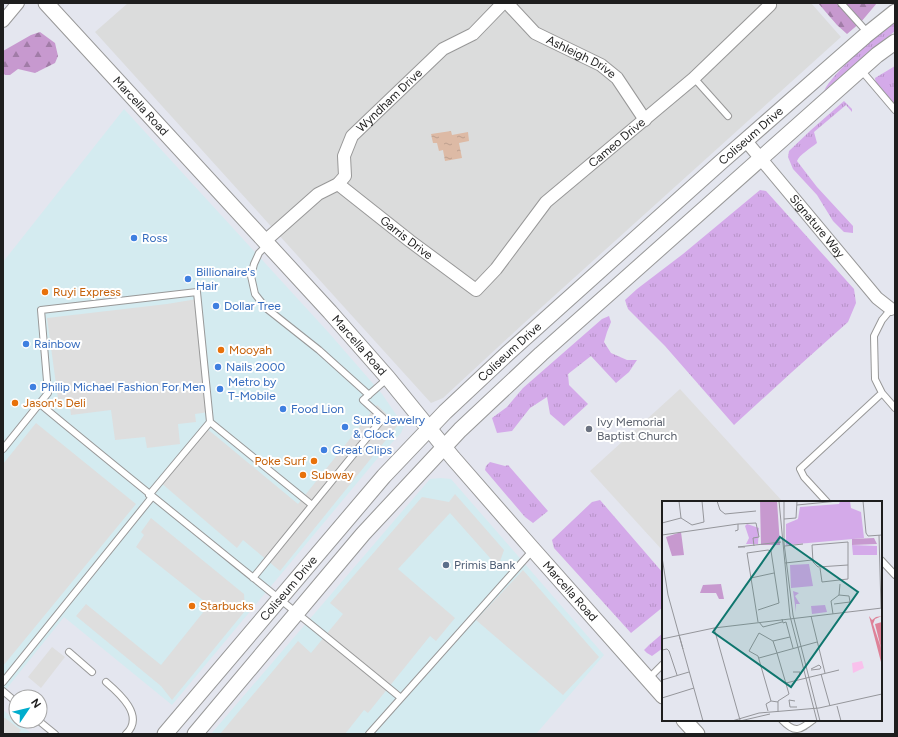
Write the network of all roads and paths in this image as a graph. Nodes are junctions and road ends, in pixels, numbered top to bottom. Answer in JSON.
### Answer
{"nodes":[{"id":1,"x":18,"y":3,"type":"edge"},
{"id":2,"x":46,"y":3,"type":"edge"},
{"id":3,"x":502,"y":3,"type":"edge"},
{"id":4,"x":508,"y":3,"type":"edge"},
{"id":5,"x":841,"y":3,"type":"edge"},
{"id":6,"x":769,"y":4,"type":"edge"},
{"id":7,"x":895,"y":12,"type":"edge"},
{"id":8,"x":3,"y":21,"type":"edge"},
{"id":9,"x":868,"y":33,"type":"junction"},
{"id":10,"x":895,"y":42,"type":"edge"},
{"id":11,"x":861,"y":70,"type":"junction"},
{"id":12,"x":694,"y":78,"type":"junction"},
{"id":13,"x":895,"y":110,"type":"edge"},
{"id":14,"x":728,"y":116,"type":"dead end"},
{"id":15,"x":645,"y":120,"type":"junction"},
{"id":16,"x":746,"y":141,"type":"junction"},
{"id":17,"x":761,"y":159,"type":"junction"},
{"id":18,"x":338,"y":184,"type":"junction"},
{"id":19,"x":266,"y":243,"type":"junction"},
{"id":20,"x":476,"y":290,"type":"joint"},
{"id":21,"x":893,"y":307,"type":"edge"},
{"id":22,"x":388,"y":378,"type":"junction"},
{"id":23,"x":882,"y":393,"type":"junction"},
{"id":24,"x":369,"y":395,"type":"junction"},
{"id":25,"x":40,"y":404,"type":"junction"},
{"id":26,"x":895,"y":408,"type":"edge"},
{"id":27,"x":210,"y":422,"type":"junction"},
{"id":28,"x":429,"y":428,"type":"junction"},
{"id":29,"x":444,"y":446,"type":"junction"},
{"id":30,"x":3,"y":450,"type":"edge"},
{"id":31,"x":151,"y":496,"type":"junction"},
{"id":32,"x":826,"y":501,"type":"edge"},
{"id":33,"x":312,"y":506,"type":"junction"},
{"id":34,"x":533,"y":550,"type":"junction"},
{"id":35,"x":882,"y":561,"type":"edge"},
{"id":36,"x":895,"y":575,"type":"edge"},
{"id":37,"x":253,"y":578,"type":"junction"},
{"id":38,"x":279,"y":599,"type":"junction"},
{"id":39,"x":297,"y":613,"type":"junction"},
{"id":40,"x":69,"y":652,"type":"dead end"},
{"id":41,"x":662,"y":665,"type":"edge"},
{"id":42,"x":92,"y":672,"type":"dead end"},
{"id":43,"x":648,"y":680,"type":"junction"},
{"id":44,"x":3,"y":682,"type":"edge"},
{"id":45,"x":106,"y":682,"type":"dead end"},
{"id":46,"x":662,"y":695,"type":"edge"},
{"id":47,"x":401,"y":698,"type":"junction"},
{"id":48,"x":685,"y":721,"type":"edge"},
{"id":49,"x":783,"y":721,"type":"edge"},
{"id":50,"x":811,"y":721,"type":"edge"},
{"id":51,"x":48,"y":728,"type":"edge"},
{"id":52,"x":56,"y":734,"type":"edge"},
{"id":53,"x":126,"y":734,"type":"edge"},
{"id":54,"x":165,"y":734,"type":"edge"},
{"id":55,"x":195,"y":734,"type":"edge"},
{"id":56,"x":369,"y":734,"type":"edge"},
{"id":57,"x":696,"y":734,"type":"edge"}],
"edges":[{"from":1,"to":8,"type":"street"},
{"from":2,"to":19,"type":"street","name":"Marcella Road"},
{"from":3,"to":18,"type":"street","name":"Wyndham Drive"},
{"from":4,"to":15,"type":"street","name":"Ashleigh Drive"},
{"from":5,"to":9,"type":"lane"},
{"from":6,"to":12,"type":"street","name":"Cameo Drive"},
{"from":7,"to":9,"type":"street","name":"Coliseum Drive"},
{"from":9,"to":16,"type":"street","name":"Coliseum Drive"},
{"from":10,"to":11,"type":"street","name":"Coliseum Drive"},
{"from":11,"to":13,"type":"lane"},
{"from":11,"to":17,"type":"street","name":"Coliseum Drive"},
{"from":12,"to":14,"type":"lane"},
{"from":12,"to":15,"type":"street","name":"Cameo Drive"},
{"from":15,"to":20,"type":"street","name":"Cameo Drive"},
{"from":16,"to":17,"type":"street","name":"Signature Way"},
{"from":16,"to":28,"type":"street","name":"Coliseum Drive"},
{"from":17,"to":21,"type":"street","name":"Signature Way"},
{"from":17,"to":29,"type":"street","name":"Coliseum Drive"},
{"from":18,"to":19,"type":"street"},
{"from":18,"to":20,"type":"street","name":"Garris Drive"},
{"from":19,"to":22,"type":"street","name":"Marcella Road"},
{"from":19,"to":24,"type":"lane"},
{"from":21,"to":23,"type":"lane"},
{"from":22,"to":24,"type":"lane"},
{"from":22,"to":28,"type":"street","name":"Marcella Road"},
{"from":23,"to":26,"type":"lane"},
{"from":23,"to":32,"type":"lane"},
{"from":24,"to":33,"type":"lane"},
{"from":25,"to":27,"type":"lane"},
{"from":25,"to":30,"type":"lane"},
{"from":25,"to":31,"type":"lane"},
{"from":27,"to":31,"type":"lane"},
{"from":27,"to":33,"type":"lane"},
{"from":28,"to":29,"type":"street","name":"Marcella Road"},
{"from":28,"to":38,"type":"street","name":"Coliseum Drive"},
{"from":29,"to":34,"type":"street","name":"Marcella Road"},
{"from":29,"to":39,"type":"street","name":"Coliseum Drive"},
{"from":31,"to":37,"type":"lane"},
{"from":31,"to":44,"type":"lane"},
{"from":33,"to":37,"type":"lane"},
{"from":34,"to":43,"type":"street","name":"Marcella Road"},
{"from":34,"to":47,"type":"lane"},
{"from":35,"to":36,"type":"lane"},
{"from":37,"to":38,"type":"lane"},
{"from":38,"to":39,"type":"lane"},
{"from":38,"to":54,"type":"street","name":"Coliseum Drive"},
{"from":39,"to":47,"type":"lane"},
{"from":39,"to":55,"type":"street","name":"Coliseum Drive"},
{"from":40,"to":42,"type":"lane"},
{"from":41,"to":43,"type":"lane"},
{"from":43,"to":46,"type":"street","name":"Marcella Road"},
{"from":45,"to":53,"type":"lane"},
{"from":47,"to":56,"type":"lane"},
{"from":48,"to":57,"type":"street"},
{"from":49,"to":50,"type":"lane"},
{"from":51,"to":52,"type":"lane"}]}
